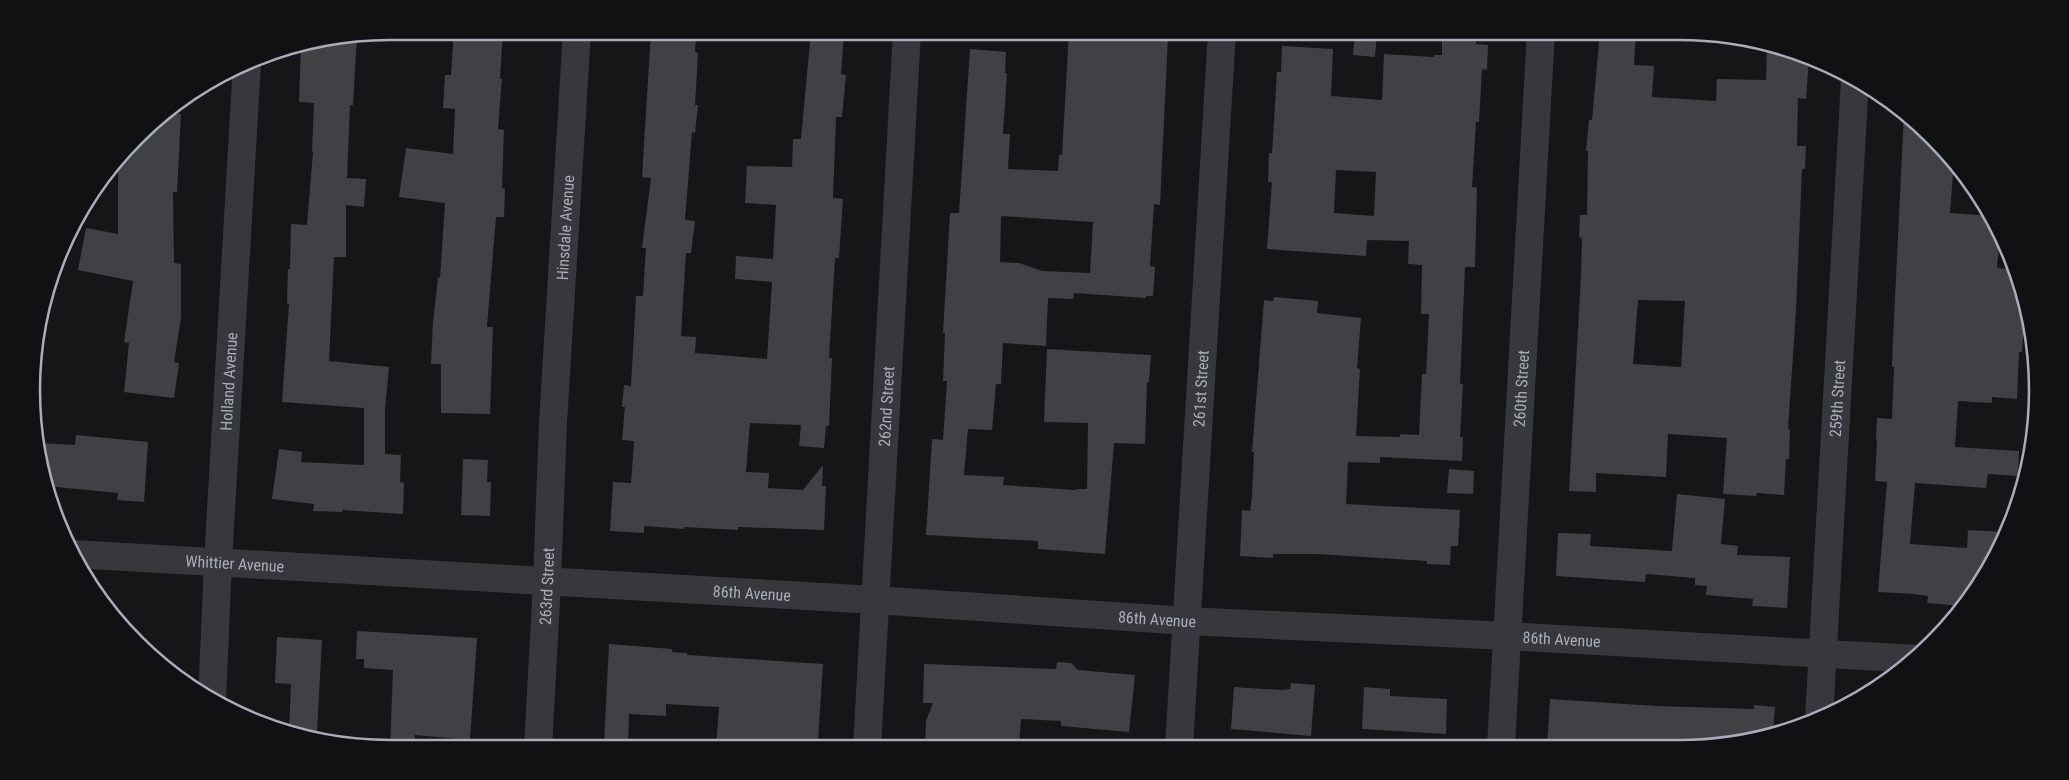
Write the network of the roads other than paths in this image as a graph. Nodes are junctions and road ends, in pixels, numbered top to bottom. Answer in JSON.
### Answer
{"nodes":[{"id":1,"x":576,"y":40,"type":"edge"},
{"id":2,"x":906,"y":40,"type":"edge"},
{"id":3,"x":1221,"y":40,"type":"edge"},
{"id":4,"x":1541,"y":40,"type":"edge"},
{"id":5,"x":247,"y":71,"type":"edge"},
{"id":6,"x":1855,"y":87,"type":"edge"},
{"id":7,"x":553,"y":423,"type":"joint"},
{"id":8,"x":81,"y":554,"type":"edge"},
{"id":9,"x":218,"y":562,"type":"junction"},
{"id":10,"x":397,"y":573,"type":"joint"},
{"id":11,"x":548,"y":582,"type":"junction"},
{"id":12,"x":876,"y":600,"type":"junction"},
{"id":13,"x":1187,"y":621,"type":"junction"},
{"id":14,"x":1508,"y":636,"type":"junction"},
{"id":15,"x":1822,"y":653,"type":"junction"},
{"id":16,"x":1904,"y":658,"type":"edge"},
{"id":17,"x":212,"y":691,"type":"edge"},
{"id":18,"x":1819,"y":710,"type":"edge"},
{"id":19,"x":538,"y":740,"type":"edge"},
{"id":20,"x":867,"y":740,"type":"edge"},
{"id":21,"x":1179,"y":740,"type":"edge"},
{"id":22,"x":1501,"y":740,"type":"edge"}],
"edges":[{"from":1,"to":7,"type":"street","name":"Hinsdale Avenue"},
{"from":2,"to":12,"type":"street","name":"262nd Street"},
{"from":3,"to":13,"type":"street","name":"261st Street"},
{"from":4,"to":14,"type":"street","name":"260th Street"},
{"from":5,"to":9,"type":"street","name":"Holland Avenue"},
{"from":6,"to":15,"type":"street","name":"259th Street"},
{"from":7,"to":11,"type":"street","name":"263rd Street"},
{"from":8,"to":9,"type":"street","name":"Whittier Avenue"},
{"from":9,"to":10,"type":"street","name":"Whittier Avenue"},
{"from":9,"to":17,"type":"street","name":"Holland Avenue"},
{"from":10,"to":11,"type":"street","name":"86th Avenue"},
{"from":11,"to":12,"type":"street","name":"86th Avenue"},
{"from":11,"to":19,"type":"street","name":"263rd Street"},
{"from":12,"to":13,"type":"street","name":"86th Avenue"},
{"from":12,"to":20,"type":"street","name":"262nd Street"},
{"from":13,"to":14,"type":"street","name":"86th Avenue"},
{"from":13,"to":21,"type":"street","name":"261st Street"},
{"from":14,"to":15,"type":"street","name":"86th Avenue"},
{"from":14,"to":22,"type":"street","name":"260th Street"},
{"from":15,"to":16,"type":"street","name":"86th Avenue"},
{"from":15,"to":18,"type":"street","name":"259th Street"}]}
